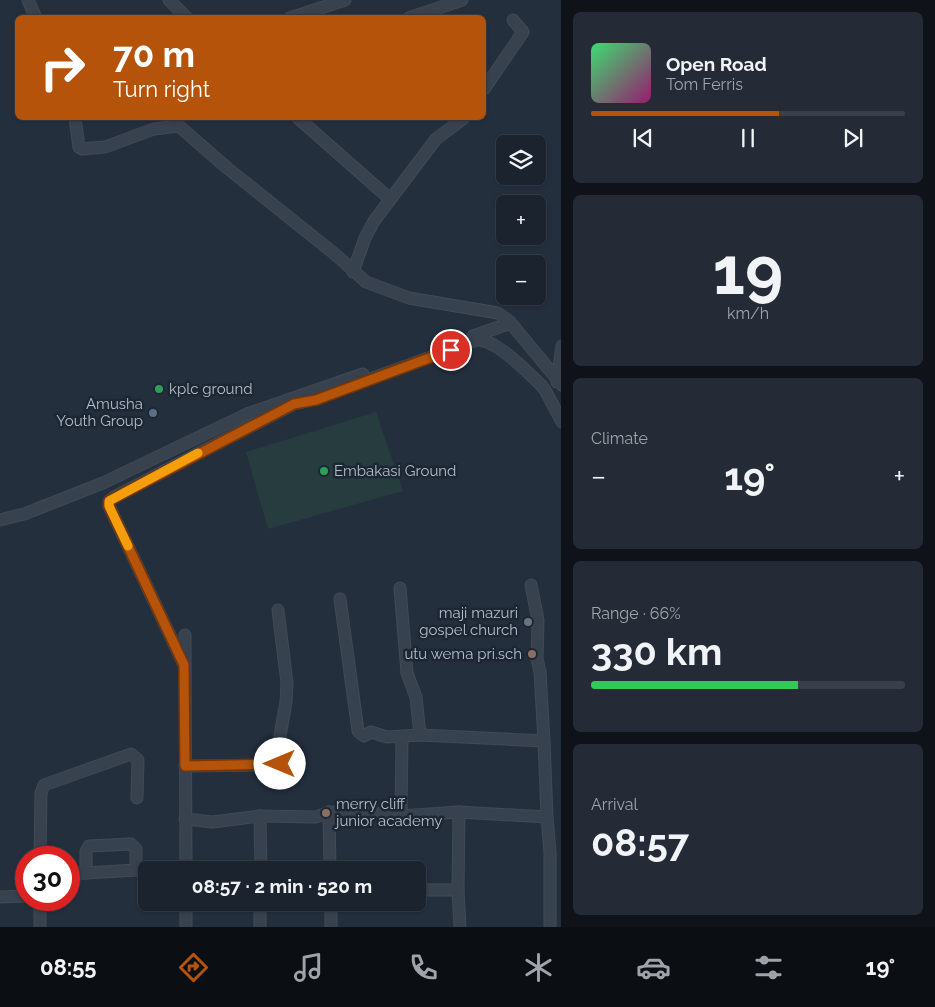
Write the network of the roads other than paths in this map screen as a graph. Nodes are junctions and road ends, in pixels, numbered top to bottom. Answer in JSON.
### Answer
{"nodes":[{"id":1,"x":28,"y":0,"type":"edge"},
{"id":2,"x":170,"y":0,"type":"edge"},
{"id":3,"x":345,"y":0,"type":"edge"},
{"id":4,"x":462,"y":0,"type":"edge"},
{"id":5,"x":35,"y":15,"type":"edge"},
{"id":6,"x":184,"y":15,"type":"edge"},
{"id":7,"x":299,"y":15,"type":"edge"},
{"id":8,"x":418,"y":15,"type":"edge"},
{"id":9,"x":513,"y":20,"type":"dead end"},
{"id":10,"x":486,"y":86,"type":"edge"},
{"id":11,"x":75,"y":120,"type":"edge"},
{"id":12,"x":300,"y":120,"type":"edge"},
{"id":13,"x":461,"y":120,"type":"edge"},
{"id":14,"x":390,"y":199,"type":"junction"},
{"id":15,"x":353,"y":272,"type":"junction"},
{"id":16,"x":511,"y":323,"type":"junction"},
{"id":17,"x":561,"y":346,"type":"edge"},
{"id":18,"x":559,"y":384,"type":"edge"},
{"id":19,"x":561,"y":422,"type":"edge"},
{"id":20,"x":0,"y":520,"type":"edge"},
{"id":21,"x":530,"y":585,"type":"dead end"},
{"id":22,"x":400,"y":588,"type":"dead end"},
{"id":23,"x":340,"y":599,"type":"dead end"},
{"id":24,"x":278,"y":610,"type":"dead end"},
{"id":25,"x":185,"y":636,"type":"dead end"},
{"id":26,"x":184,"y":665,"type":"junction"},
{"id":27,"x":420,"y":735,"type":"junction"},
{"id":28,"x":402,"y":736,"type":"junction"},
{"id":29,"x":544,"y":741,"type":"junction"},
{"id":30,"x":185,"y":766,"type":"junction"},
{"id":31,"x":137,"y":798,"type":"dead end"},
{"id":32,"x":329,"y":812,"type":"junction"},
{"id":33,"x":459,"y":812,"type":"junction"},
{"id":34,"x":260,"y":816,"type":"junction"},
{"id":35,"x":402,"y":816,"type":"junction"},
{"id":36,"x":547,"y":817,"type":"junction"},
{"id":37,"x":185,"y":819,"type":"junction"},
{"id":38,"x":40,"y":846,"type":"edge"},
{"id":39,"x":186,"y":861,"type":"edge"},
{"id":40,"x":261,"y":861,"type":"edge"},
{"id":41,"x":330,"y":861,"type":"edge"},
{"id":42,"x":80,"y":873,"type":"edge"},
{"id":43,"x":86,"y":873,"type":"junction"},
{"id":44,"x":426,"y":890,"type":"edge"},
{"id":45,"x":458,"y":890,"type":"junction"},
{"id":46,"x":15,"y":896,"type":"edge"},
{"id":47,"x":0,"y":897,"type":"edge"},
{"id":48,"x":40,"y":911,"type":"edge"},
{"id":49,"x":186,"y":911,"type":"edge"},
{"id":50,"x":260,"y":911,"type":"edge"},
{"id":51,"x":331,"y":911,"type":"edge"},
{"id":52,"x":40,"y":927,"type":"edge"},
{"id":53,"x":186,"y":927,"type":"edge"},
{"id":54,"x":260,"y":927,"type":"edge"},
{"id":55,"x":331,"y":927,"type":"edge"},
{"id":56,"x":460,"y":927,"type":"edge"},
{"id":57,"x":550,"y":927,"type":"edge"}],
"edges":[{"from":1,"to":5,"type":"street"},
{"from":2,"to":6,"type":"street"},
{"from":3,"to":7,"type":"street"},
{"from":4,"to":8,"type":"street"},
{"from":9,"to":10,"type":"street"},
{"from":11,"to":15,"type":"street"},
{"from":12,"to":14,"type":"street"},
{"from":13,"to":14,"type":"street"},
{"from":14,"to":15,"type":"street"},
{"from":15,"to":16,"type":"street"},
{"from":16,"to":18,"type":"street"},
{"from":16,"to":20,"type":"street"},
{"from":17,"to":18,"type":"street"},
{"from":19,"to":26,"type":"street"},
{"from":21,"to":29,"type":"street"},
{"from":22,"to":27,"type":"street"},
{"from":23,"to":28,"type":"street"},
{"from":24,"to":30,"type":"street"},
{"from":25,"to":26,"type":"street"},
{"from":26,"to":30,"type":"street"},
{"from":27,"to":28,"type":"street"},
{"from":27,"to":29,"type":"street"},
{"from":28,"to":35,"type":"street"},
{"from":29,"to":36,"type":"street"},
{"from":30,"to":37,"type":"street"},
{"from":31,"to":38,"type":"street"},
{"from":32,"to":34,"type":"street"},
{"from":32,"to":35,"type":"street"},
{"from":32,"to":41,"type":"street"},
{"from":33,"to":35,"type":"street"},
{"from":33,"to":36,"type":"street"},
{"from":33,"to":45,"type":"street"},
{"from":34,"to":37,"type":"street"},
{"from":34,"to":40,"type":"street"},
{"from":36,"to":57,"type":"street"},
{"from":37,"to":39,"type":"street"},
{"from":42,"to":43,"type":"street"},
{"from":43,"to":43,"type":"street"},
{"from":44,"to":45,"type":"street"},
{"from":45,"to":56,"type":"street"},
{"from":46,"to":47,"type":"street"},
{"from":48,"to":52,"type":"street"},
{"from":49,"to":53,"type":"street"},
{"from":50,"to":54,"type":"street"},
{"from":51,"to":55,"type":"street"}]}
